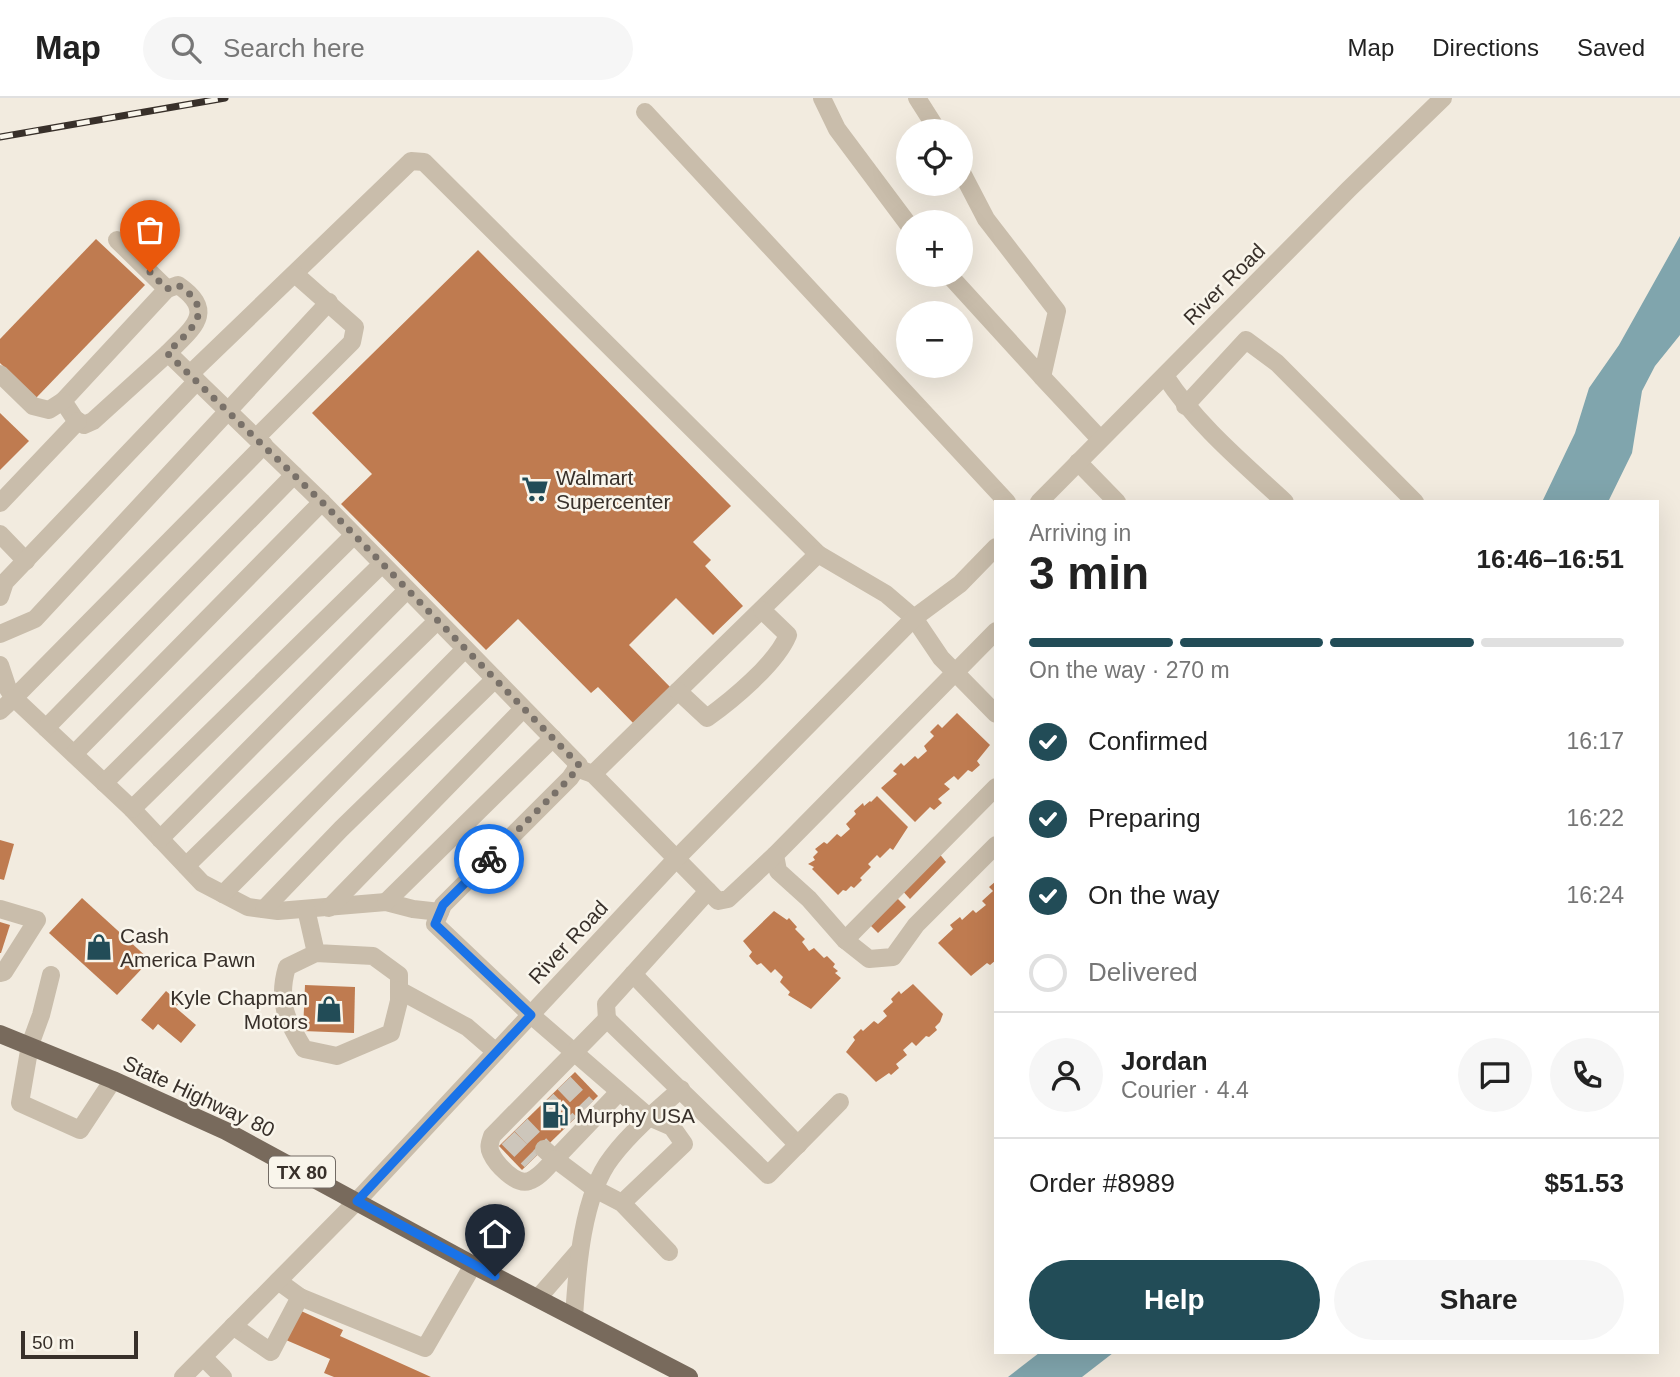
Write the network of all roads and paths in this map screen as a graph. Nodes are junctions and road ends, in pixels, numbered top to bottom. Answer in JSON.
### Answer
{"nodes":[{"id":1,"x":822,"y":98,"type":"edge"},
{"id":2,"x":917,"y":98,"type":"edge"},
{"id":3,"x":1443,"y":98,"type":"edge"},
{"id":4,"x":645,"y":112,"type":"dead end"},
{"id":5,"x":930,"y":119,"type":"edge"},
{"id":6,"x":973,"y":194,"type":"edge"},
{"id":7,"x":898,"y":210,"type":"edge"},
{"id":8,"x":117,"y":240,"type":"dead end"},
{"id":9,"x":295,"y":274,"type":"junction"},
{"id":10,"x":959,"y":287,"type":"edge"},
{"id":11,"x":167,"y":289,"type":"junction"},
{"id":12,"x":329,"y":302,"type":"junction"},
{"id":13,"x":167,"y":353,"type":"junction"},
{"id":14,"x":0,"y":374,"type":"edge"},
{"id":15,"x":1165,"y":376,"type":"junction"},
{"id":16,"x":1042,"y":377,"type":"junction"},
{"id":17,"x":193,"y":378,"type":"junction"},
{"id":18,"x":62,"y":401,"type":"junction"},
{"id":19,"x":1185,"y":405,"type":"junction"},
{"id":20,"x":228,"y":411,"type":"junction"},
{"id":21,"x":78,"y":421,"type":"junction"},
{"id":22,"x":1100,"y":439,"type":"junction"},
{"id":23,"x":260,"y":442,"type":"junction"},
{"id":24,"x":1078,"y":462,"type":"junction"},
{"id":25,"x":294,"y":475,"type":"junction"},
{"id":26,"x":1048,"y":499,"type":"edge"},
{"id":27,"x":1005,"y":500,"type":"edge"},
{"id":28,"x":1115,"y":500,"type":"edge"},
{"id":29,"x":1283,"y":500,"type":"edge"},
{"id":30,"x":1413,"y":500,"type":"edge"},
{"id":31,"x":322,"y":502,"type":"junction"},
{"id":32,"x":0,"y":503,"type":"edge"},
{"id":33,"x":0,"y":534,"type":"edge"},
{"id":34,"x":354,"y":535,"type":"junction"},
{"id":35,"x":994,"y":549,"type":"edge"},
{"id":36,"x":818,"y":554,"type":"junction"},
{"id":37,"x":26,"y":561,"type":"junction"},
{"id":38,"x":382,"y":564,"type":"junction"},
{"id":39,"x":407,"y":590,"type":"junction"},
{"id":40,"x":0,"y":597,"type":"edge"},
{"id":41,"x":762,"y":610,"type":"junction"},
{"id":42,"x":914,"y":618,"type":"junction"},
{"id":43,"x":437,"y":621,"type":"junction"},
{"id":44,"x":994,"y":633,"type":"edge"},
{"id":45,"x":0,"y":634,"type":"edge"},
{"id":46,"x":465,"y":649,"type":"junction"},
{"id":47,"x":0,"y":665,"type":"edge"},
{"id":48,"x":956,"y":673,"type":"junction"},
{"id":49,"x":495,"y":679,"type":"junction"},
{"id":50,"x":678,"y":691,"type":"junction"},
{"id":51,"x":14,"y":698,"type":"junction"},
{"id":52,"x":523,"y":709,"type":"junction"},
{"id":53,"x":0,"y":710,"type":"edge"},
{"id":54,"x":994,"y":712,"type":"edge"},
{"id":55,"x":46,"y":728,"type":"junction"},
{"id":56,"x":553,"y":738,"type":"junction"},
{"id":57,"x":74,"y":754,"type":"junction"},
{"id":58,"x":585,"y":771,"type":"junction"},
{"id":59,"x":104,"y":783,"type":"junction"},
{"id":60,"x":994,"y":789,"type":"edge"},
{"id":61,"x":132,"y":809,"type":"junction"},
{"id":62,"x":160,"y":839,"type":"junction"},
{"id":63,"x":994,"y":847,"type":"edge"},
{"id":64,"x":775,"y":855,"type":"junction"},
{"id":65,"x":676,"y":859,"type":"junction"},
{"id":66,"x":186,"y":866,"type":"junction"},
{"id":67,"x":708,"y":891,"type":"junction"},
{"id":68,"x":223,"y":894,"type":"junction"},
{"id":69,"x":386,"y":902,"type":"junction"},
{"id":70,"x":329,"y":908,"type":"junction"},
{"id":71,"x":0,"y":909,"type":"edge"},
{"id":72,"x":264,"y":909,"type":"junction"},
{"id":73,"x":306,"y":909,"type":"junction"},
{"id":74,"x":440,"y":912,"type":"junction"},
{"id":75,"x":845,"y":940,"type":"junction"},
{"id":76,"x":316,"y":953,"type":"junction"},
{"id":77,"x":0,"y":973,"type":"edge"},
{"id":78,"x":634,"y":974,"type":"junction"},
{"id":79,"x":51,"y":975,"type":"dead end"},
{"id":80,"x":399,"y":990,"type":"junction"},
{"id":81,"x":531,"y":1015,"type":"junction"},
{"id":82,"x":607,"y":1019,"type":"junction"},
{"id":83,"x":0,"y":1034,"type":"edge"},
{"id":84,"x":30,"y":1045,"type":"junction"},
{"id":85,"x":496,"y":1052,"type":"junction"},
{"id":86,"x":575,"y":1053,"type":"junction"},
{"id":87,"x":113,"y":1080,"type":"junction"},
{"id":88,"x":681,"y":1089,"type":"junction"},
{"id":89,"x":619,"y":1093,"type":"junction"},
{"id":90,"x":839,"y":1102,"type":"dead end"},
{"id":91,"x":649,"y":1118,"type":"junction"},
{"id":92,"x":798,"y":1145,"type":"junction"},
{"id":93,"x":543,"y":1160,"type":"junction"},
{"id":94,"x":595,"y":1189,"type":"junction"},
{"id":95,"x":357,"y":1201,"type":"junction"},
{"id":96,"x":622,"y":1203,"type":"junction"},
{"id":97,"x":579,"y":1251,"type":"junction"},
{"id":98,"x":669,"y":1252,"type":"dead end"},
{"id":99,"x":473,"y":1265,"type":"junction"},
{"id":100,"x":278,"y":1281,"type":"junction"},
{"id":101,"x":300,"y":1297,"type":"junction"},
{"id":102,"x":538,"y":1298,"type":"junction"},
{"id":103,"x":574,"y":1317,"type":"junction"},
{"id":104,"x":233,"y":1326,"type":"junction"},
{"id":105,"x":202,"y":1357,"type":"junction"},
{"id":106,"x":183,"y":1377,"type":"edge"},
{"id":107,"x":223,"y":1377,"type":"edge"},
{"id":108,"x":689,"y":1377,"type":"edge"}],
"edges":[{"from":1,"to":7,"type":"street"},
{"from":2,"to":5,"type":"street"},
{"from":3,"to":15,"type":"street","name":"River Road"},
{"from":4,"to":27,"type":"street"},
{"from":6,"to":16,"type":"street"},
{"from":8,"to":11,"type":"street"},
{"from":9,"to":12,"type":"street"},
{"from":9,"to":17,"type":"street"},
{"from":9,"to":36,"type":"street"},
{"from":10,"to":16,"type":"street"},
{"from":11,"to":13,"type":"street"},
{"from":11,"to":18,"type":"street"},
{"from":12,"to":20,"type":"street"},
{"from":12,"to":23,"type":"street"},
{"from":13,"to":17,"type":"street"},
{"from":13,"to":21,"type":"street"},
{"from":14,"to":18,"type":"street"},
{"from":15,"to":19,"type":"street"},
{"from":15,"to":22,"type":"street","name":"River Road"},
{"from":16,"to":22,"type":"street"},
{"from":17,"to":20,"type":"street"},
{"from":17,"to":37,"type":"street"},
{"from":18,"to":21,"type":"street"},
{"from":19,"to":29,"type":"street"},
{"from":19,"to":30,"type":"street"},
{"from":20,"to":23,"type":"street"},
{"from":20,"to":45,"type":"street"},
{"from":21,"to":32,"type":"street"},
{"from":22,"to":24,"type":"street","name":"River Road"},
{"from":23,"to":25,"type":"street"},
{"from":23,"to":51,"type":"street"},
{"from":24,"to":26,"type":"street","name":"River Road"},
{"from":24,"to":28,"type":"street"},
{"from":25,"to":31,"type":"street"},
{"from":25,"to":55,"type":"street"},
{"from":31,"to":34,"type":"street"},
{"from":31,"to":57,"type":"street"},
{"from":33,"to":37,"type":"street"},
{"from":34,"to":38,"type":"street"},
{"from":34,"to":59,"type":"street"},
{"from":35,"to":42,"type":"street","name":"River Road"},
{"from":36,"to":41,"type":"street"},
{"from":36,"to":42,"type":"street"},
{"from":37,"to":40,"type":"street"},
{"from":38,"to":39,"type":"street"},
{"from":38,"to":61,"type":"street"},
{"from":39,"to":43,"type":"street"},
{"from":39,"to":62,"type":"street"},
{"from":41,"to":50,"type":"street"},
{"from":41,"to":50,"type":"street"},
{"from":42,"to":48,"type":"street"},
{"from":42,"to":65,"type":"street","name":"River Road"},
{"from":43,"to":46,"type":"street"},
{"from":43,"to":66,"type":"street"},
{"from":44,"to":48,"type":"street"},
{"from":46,"to":49,"type":"street"},
{"from":46,"to":68,"type":"street"},
{"from":47,"to":51,"type":"street"},
{"from":48,"to":54,"type":"street"},
{"from":48,"to":64,"type":"street"},
{"from":49,"to":52,"type":"street"},
{"from":49,"to":72,"type":"street"},
{"from":50,"to":58,"type":"street"},
{"from":51,"to":53,"type":"street"},
{"from":51,"to":55,"type":"street"},
{"from":52,"to":56,"type":"street"},
{"from":52,"to":70,"type":"street"},
{"from":55,"to":57,"type":"street"},
{"from":56,"to":58,"type":"street"},
{"from":56,"to":69,"type":"street"},
{"from":57,"to":59,"type":"street"},
{"from":58,"to":65,"type":"street"},
{"from":58,"to":74,"type":"street"},
{"from":59,"to":61,"type":"street"},
{"from":60,"to":75,"type":"street"},
{"from":61,"to":62,"type":"street"},
{"from":62,"to":66,"type":"street"},
{"from":63,"to":75,"type":"street"},
{"from":64,"to":67,"type":"street"},
{"from":64,"to":75,"type":"street"},
{"from":65,"to":67,"type":"street"},
{"from":65,"to":81,"type":"street","name":"River Road"},
{"from":66,"to":68,"type":"street"},
{"from":67,"to":78,"type":"street"},
{"from":68,"to":72,"type":"street"},
{"from":69,"to":70,"type":"street"},
{"from":69,"to":74,"type":"street"},
{"from":70,"to":73,"type":"street"},
{"from":71,"to":77,"type":"street"},
{"from":72,"to":73,"type":"street"},
{"from":73,"to":76,"type":"street"},
{"from":74,"to":81,"type":"street"},
{"from":76,"to":80,"type":"street"},
{"from":76,"to":80,"type":"street"},
{"from":78,"to":82,"type":"street"},
{"from":78,"to":92,"type":"street"},
{"from":79,"to":84,"type":"street"},
{"from":80,"to":85,"type":"street"},
{"from":81,"to":85,"type":"street","name":"River Road"},
{"from":81,"to":86,"type":"street"},
{"from":82,"to":86,"type":"street"},
{"from":82,"to":88,"type":"street"},
{"from":83,"to":84,"type":"main road","name":"State Highway 80","number":"TX 80"},
{"from":84,"to":87,"type":"main road","name":"State Highway 80","number":"TX 80"},
{"from":84,"to":87,"type":"street"},
{"from":85,"to":95,"type":"street","name":"River Road"},
{"from":86,"to":89,"type":"street"},
{"from":86,"to":93,"type":"street"},
{"from":87,"to":95,"type":"main road","name":"State Highway 80","number":"TX 80"},
{"from":88,"to":91,"type":"street"},
{"from":88,"to":92,"type":"street"},
{"from":89,"to":91,"type":"street"},
{"from":89,"to":93,"type":"street"},
{"from":90,"to":92,"type":"street"},
{"from":91,"to":94,"type":"street"},
{"from":91,"to":96,"type":"street"},
{"from":93,"to":94,"type":"street"},
{"from":94,"to":96,"type":"street"},
{"from":94,"to":97,"type":"street"},
{"from":95,"to":99,"type":"main road","name":"State Highway 80","number":"TX 80"},
{"from":95,"to":100,"type":"street","name":"River Road"},
{"from":96,"to":98,"type":"street"},
{"from":97,"to":102,"type":"street"},
{"from":97,"to":103,"type":"street"},
{"from":99,"to":101,"type":"street"},
{"from":99,"to":102,"type":"main road","name":"State Highway 80","number":"TX 80"},
{"from":100,"to":101,"type":"street"},
{"from":100,"to":104,"type":"street","name":"River Road"},
{"from":101,"to":104,"type":"street"},
{"from":102,"to":103,"type":"main road","name":"State Highway 80","number":"TX 80"},
{"from":103,"to":108,"type":"main road","name":"State Highway 80","number":"TX 80"},
{"from":104,"to":105,"type":"street","name":"River Road"},
{"from":105,"to":106,"type":"street","name":"River Road"},
{"from":105,"to":107,"type":"street"}]}
